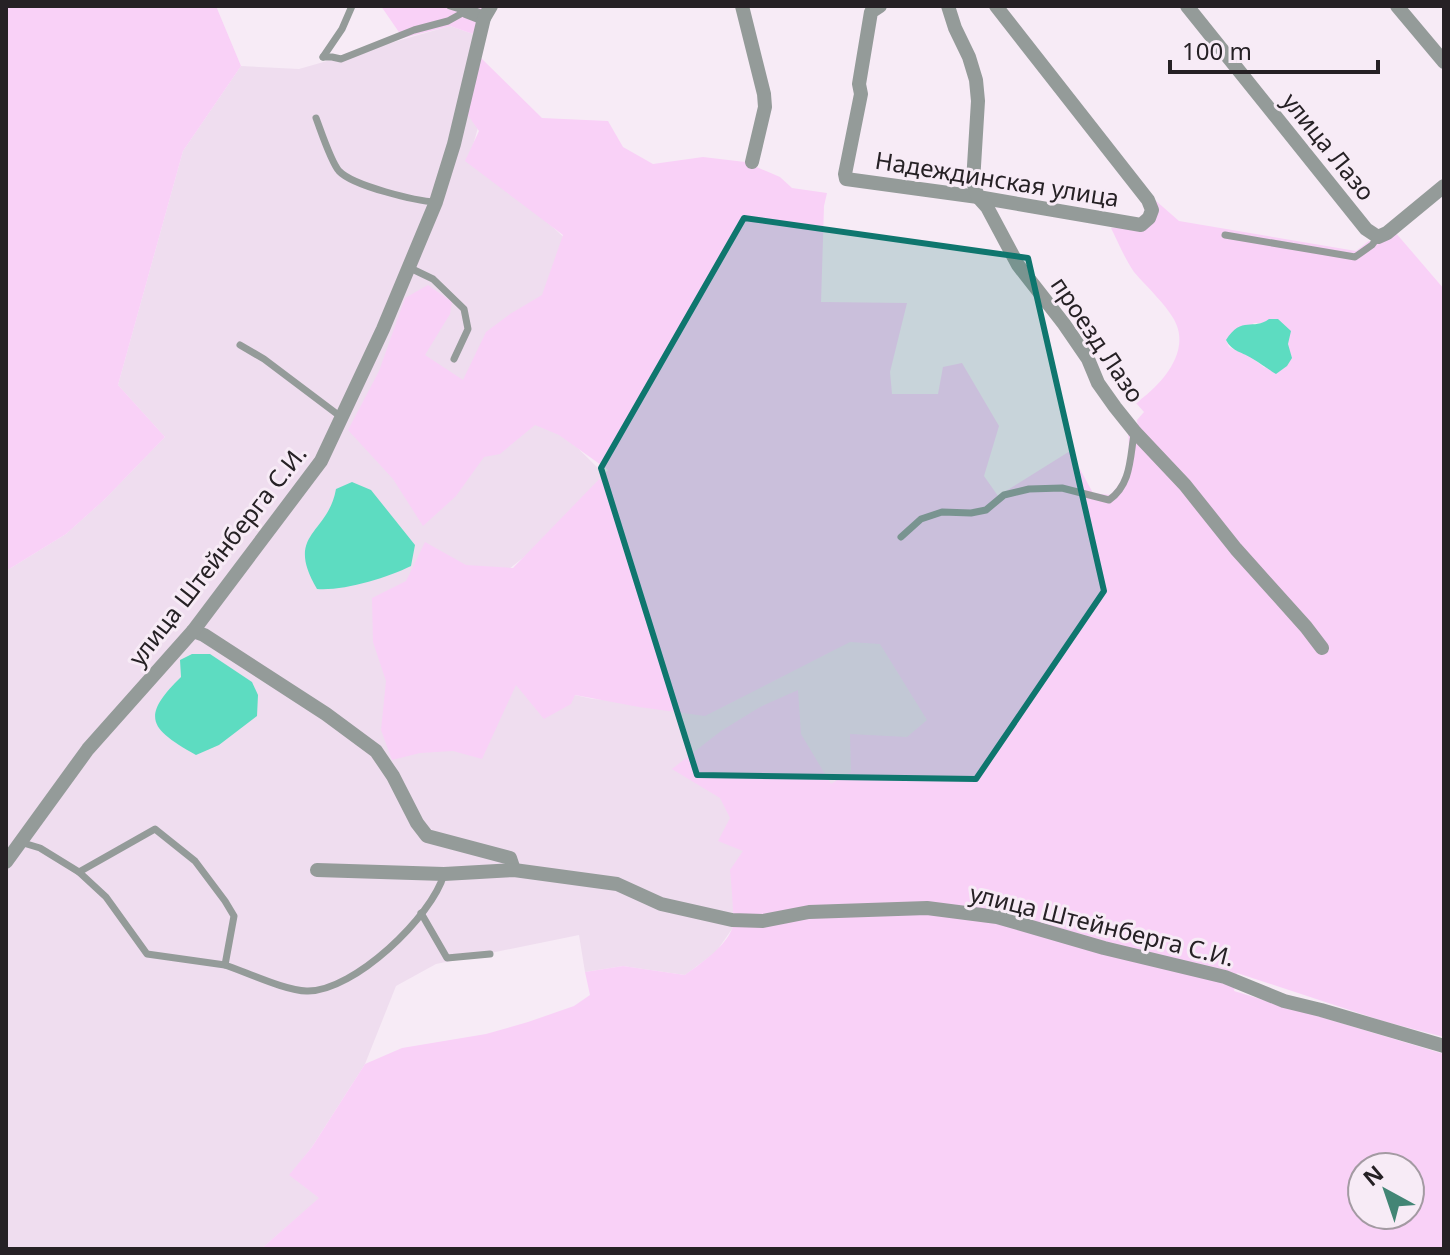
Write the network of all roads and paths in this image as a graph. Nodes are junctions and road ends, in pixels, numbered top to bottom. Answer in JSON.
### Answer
{"nodes":[{"id":1,"x":352,"y":6,"type":"edge"},
{"id":2,"x":450,"y":6,"type":"edge"},
{"id":3,"x":742,"y":6,"type":"edge"},
{"id":4,"x":880,"y":6,"type":"edge"},
{"id":5,"x":948,"y":6,"type":"edge"},
{"id":6,"x":996,"y":6,"type":"edge"},
{"id":7,"x":1187,"y":6,"type":"edge"},
{"id":8,"x":1397,"y":6,"type":"edge"},
{"id":9,"x":464,"y":8,"type":"edge"},
{"id":10,"x":487,"y":12,"type":"edge"},
{"id":11,"x":1444,"y":62,"type":"edge"},
{"id":12,"x":316,"y":118,"type":"dead end"},
{"id":13,"x":752,"y":162,"type":"dead end"},
{"id":14,"x":1444,"y":186,"type":"edge"},
{"id":15,"x":978,"y":197,"type":"junction"},
{"id":16,"x":436,"y":202,"type":"junction"},
{"id":17,"x":1225,"y":235,"type":"dead end"},
{"id":18,"x":1378,"y":237,"type":"junction"},
{"id":19,"x":408,"y":267,"type":"junction"},
{"id":20,"x":240,"y":345,"type":"dead end"},
{"id":21,"x":454,"y":359,"type":"dead end"},
{"id":22,"x":343,"y":418,"type":"junction"},
{"id":23,"x":1135,"y":432,"type":"junction"},
{"id":24,"x":901,"y":537,"type":"dead end"},
{"id":25,"x":193,"y":631,"type":"junction"},
{"id":26,"x":1322,"y":648,"type":"dead end"},
{"id":27,"x":20,"y":842,"type":"junction"},
{"id":28,"x":6,"y":862,"type":"edge"},
{"id":29,"x":317,"y":870,"type":"dead end"},
{"id":30,"x":514,"y":870,"type":"junction"},
{"id":31,"x":79,"y":872,"type":"junction"},
{"id":32,"x":444,"y":874,"type":"junction"},
{"id":33,"x":421,"y":913,"type":"junction"},
{"id":34,"x":490,"y":954,"type":"dead end"},
{"id":35,"x":225,"y":965,"type":"junction"},
{"id":36,"x":1444,"y":1046,"type":"edge"}],
"edges":[{"from":1,"to":9,"type":"lane"},
{"from":2,"to":9,"type":"lane"},
{"from":3,"to":13,"type":"street"},
{"from":4,"to":15,"type":"street","name":"Надеждинская улица"},
{"from":5,"to":15,"type":"street","name":"проезд Лазо"},
{"from":6,"to":15,"type":"street","name":"Надеждинская улица"},
{"from":7,"to":18,"type":"street","name":"улица Лазо"},
{"from":8,"to":11,"type":"street"},
{"from":9,"to":10,"type":"street"},
{"from":10,"to":16,"type":"street","name":"улица Штейнберга С.И."},
{"from":12,"to":16,"type":"lane"},
{"from":14,"to":18,"type":"street"},
{"from":15,"to":23,"type":"street","name":"проезд Лазо"},
{"from":16,"to":19,"type":"street","name":"улица Штейнберга С.И."},
{"from":17,"to":18,"type":"lane"},
{"from":19,"to":21,"type":"lane"},
{"from":19,"to":22,"type":"street","name":"улица Штейнберга С.И."},
{"from":20,"to":22,"type":"lane"},
{"from":22,"to":25,"type":"street","name":"улица Штейнберга С.И."},
{"from":23,"to":24,"type":"lane"},
{"from":23,"to":26,"type":"street","name":"проезд Лазо"},
{"from":25,"to":27,"type":"street","name":"улица Штейнберга С.И."},
{"from":25,"to":30,"type":"street"},
{"from":27,"to":28,"type":"street","name":"улица Штейнберга С.И."},
{"from":27,"to":31,"type":"lane"},
{"from":29,"to":32,"type":"street","name":"улица Штейнберга С.И."},
{"from":30,"to":32,"type":"street","name":"улица Штейнберга С.И."},
{"from":30,"to":36,"type":"street","name":"улица Штейнберга С.И."},
{"from":31,"to":35,"type":"lane"},
{"from":31,"to":35,"type":"lane"},
{"from":32,"to":33,"type":"lane"},
{"from":33,"to":34,"type":"lane"},
{"from":33,"to":35,"type":"lane"}]}
